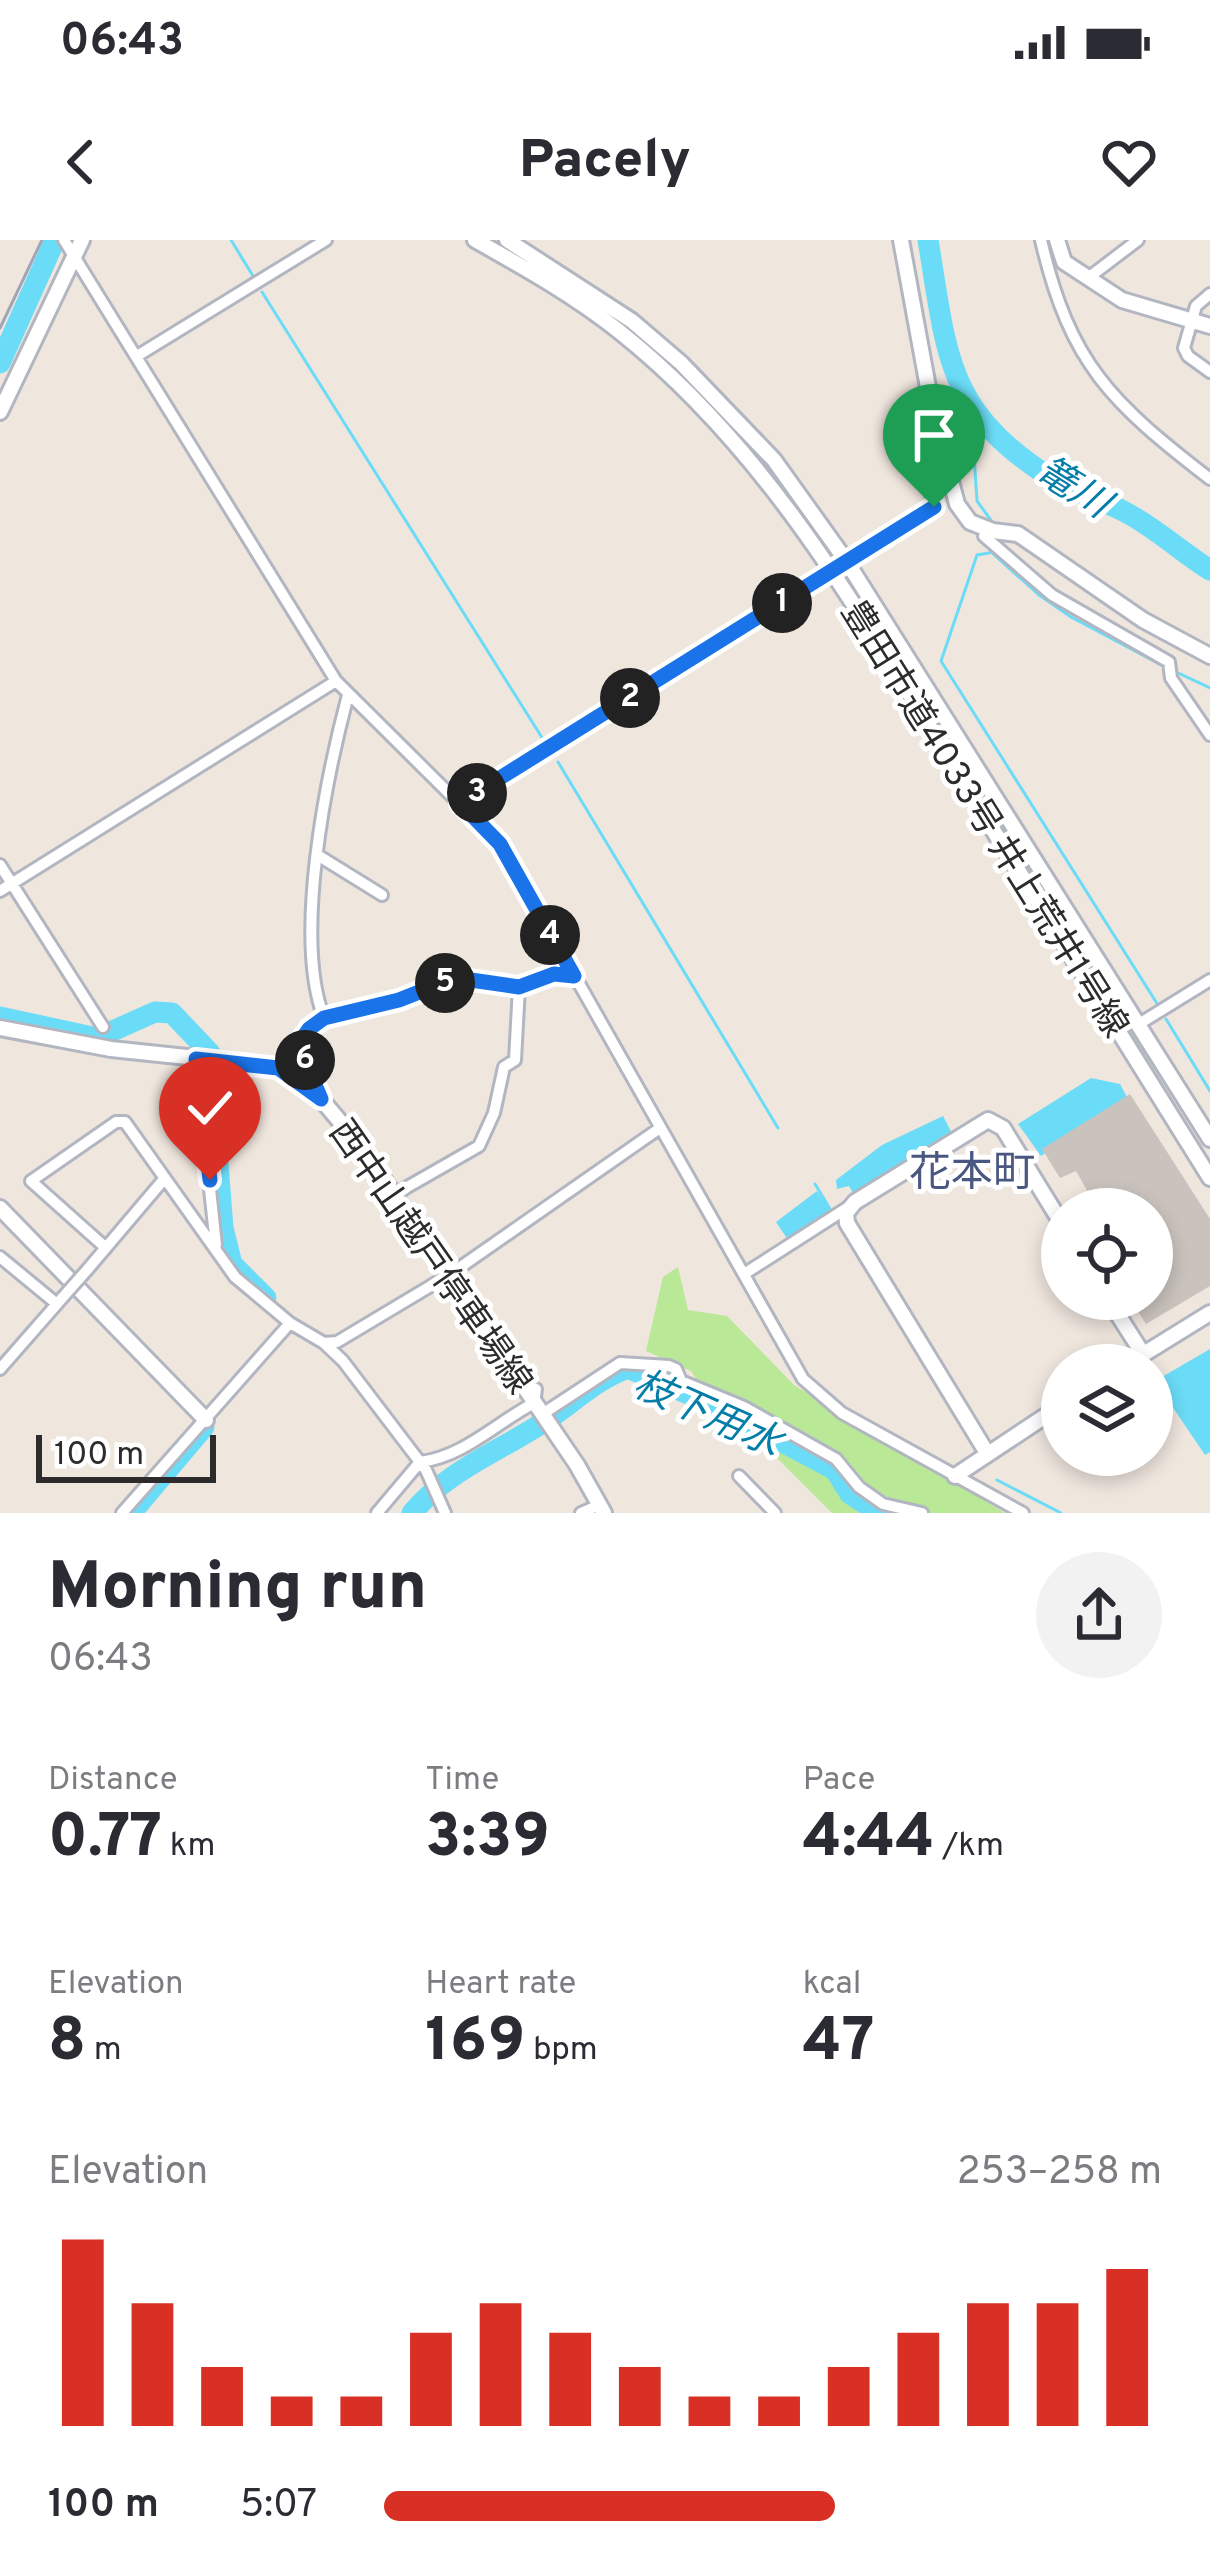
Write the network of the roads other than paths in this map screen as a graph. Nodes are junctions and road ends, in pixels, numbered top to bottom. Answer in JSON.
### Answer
{"nodes":[{"id":1,"x":64,"y":240,"type":"edge"},
{"id":2,"x":82,"y":240,"type":"edge"},
{"id":3,"x":326,"y":240,"type":"edge"},
{"id":4,"x":475,"y":240,"type":"edge"},
{"id":5,"x":507,"y":240,"type":"edge"},
{"id":6,"x":901,"y":240,"type":"edge"},
{"id":7,"x":1040,"y":240,"type":"edge"},
{"id":8,"x":1057,"y":240,"type":"edge"},
{"id":9,"x":1138,"y":240,"type":"edge"},
{"id":10,"x":75,"y":255,"type":"junction"},
{"id":11,"x":1088,"y":278,"type":"junction"},
{"id":12,"x":1210,"y":294,"type":"edge"},
{"id":13,"x":1191,"y":321,"type":"junction"},
{"id":14,"x":1210,"y":326,"type":"edge"},
{"id":15,"x":136,"y":356,"type":"junction"},
{"id":16,"x":1210,"y":372,"type":"edge"},
{"id":17,"x":0,"y":412,"type":"edge"},
{"id":18,"x":1210,"y":479,"type":"edge"},
{"id":19,"x":931,"y":495,"type":"dead end"},
{"id":20,"x":984,"y":536,"type":"dead end"},
{"id":21,"x":840,"y":566,"type":"junction"},
{"id":22,"x":1210,"y":656,"type":"edge"},
{"id":23,"x":336,"y":681,"type":"junction"},
{"id":24,"x":348,"y":694,"type":"junction"},
{"id":25,"x":1210,"y":735,"type":"edge"},
{"id":26,"x":460,"y":803,"type":"junction"},
{"id":27,"x":319,"y":856,"type":"junction"},
{"id":28,"x":0,"y":865,"type":"edge"},
{"id":29,"x":6,"y":887,"type":"edge"},
{"id":30,"x":382,"y":895,"type":"dead end"},
{"id":31,"x":574,"y":976,"type":"junction"},
{"id":32,"x":1210,"y":980,"type":"edge"},
{"id":33,"x":519,"y":987,"type":"junction"},
{"id":34,"x":324,"y":1018,"type":"junction"},
{"id":35,"x":1138,"y":1024,"type":"junction"},
{"id":36,"x":103,"y":1027,"type":"dead end"},
{"id":37,"x":0,"y":1028,"type":"edge"},
{"id":38,"x":196,"y":1059,"type":"junction"},
{"id":39,"x":321,"y":1099,"type":"junction"},
{"id":40,"x":660,"y":1129,"type":"junction"},
{"id":41,"x":1210,"y":1139,"type":"edge"},
{"id":42,"x":165,"y":1178,"type":"junction"},
{"id":43,"x":1210,"y":1178,"type":"edge"},
{"id":44,"x":1041,"y":1190,"type":"edge"},
{"id":45,"x":395,"y":1194,"type":"junction"},
{"id":46,"x":852,"y":1205,"type":"junction"},
{"id":47,"x":0,"y":1208,"type":"edge"},
{"id":48,"x":216,"y":1245,"type":"junction"},
{"id":49,"x":106,"y":1248,"type":"junction"},
{"id":50,"x":0,"y":1257,"type":"edge"},
{"id":51,"x":745,"y":1274,"type":"junction"},
{"id":52,"x":449,"y":1275,"type":"junction"},
{"id":53,"x":60,"y":1301,"type":"junction"},
{"id":54,"x":1210,"y":1313,"type":"edge"},
{"id":55,"x":290,"y":1323,"type":"junction"},
{"id":56,"x":324,"y":1343,"type":"junction"},
{"id":57,"x":1159,"y":1344,"type":"edge"},
{"id":58,"x":0,"y":1370,"type":"edge"},
{"id":59,"x":540,"y":1408,"type":"junction"},
{"id":60,"x":1041,"y":1418,"type":"edge"},
{"id":61,"x":206,"y":1420,"type":"junction"},
{"id":62,"x":987,"y":1453,"type":"junction"},
{"id":63,"x":420,"y":1462,"type":"junction"},
{"id":64,"x":739,"y":1476,"type":"dead end"},
{"id":65,"x":955,"y":1476,"type":"junction"},
{"id":66,"x":126,"y":1508,"type":"edge"},
{"id":67,"x":602,"y":1509,"type":"edge"},
{"id":68,"x":140,"y":1513,"type":"edge"},
{"id":69,"x":377,"y":1513,"type":"edge"},
{"id":70,"x":445,"y":1513,"type":"edge"},
{"id":71,"x":581,"y":1513,"type":"edge"},
{"id":72,"x":775,"y":1513,"type":"edge"},
{"id":73,"x":922,"y":1513,"type":"edge"},
{"id":74,"x":1023,"y":1513,"type":"edge"}],
"edges":[{"from":1,"to":10,"type":"street"},
{"from":2,"to":10,"type":"street"},
{"from":3,"to":15,"type":"street"},
{"from":4,"to":21,"type":"street","name":"豊田市道4033号 井上荒井1号線"},
{"from":5,"to":21,"type":"street","name":"豊田市道4033号 井上荒井1号線"},
{"from":6,"to":22,"type":"street"},
{"from":7,"to":18,"type":"street"},
{"from":8,"to":11,"type":"street"},
{"from":9,"to":11,"type":"street"},
{"from":10,"to":15,"type":"street"},
{"from":10,"to":17,"type":"street"},
{"from":11,"to":13,"type":"street"},
{"from":12,"to":13,"type":"street"},
{"from":13,"to":14,"type":"street"},
{"from":13,"to":16,"type":"street"},
{"from":15,"to":23,"type":"street"},
{"from":19,"to":21,"type":"street"},
{"from":20,"to":25,"type":"street"},
{"from":21,"to":26,"type":"street"},
{"from":21,"to":35,"type":"street","name":"豊田市道4033号 井上荒井1号線"},
{"from":21,"to":43,"type":"street","name":"豊田市道4033号 井上荒井1号線"},
{"from":23,"to":24,"type":"street"},
{"from":23,"to":29,"type":"street"},
{"from":24,"to":26,"type":"street"},
{"from":24,"to":27,"type":"street"},
{"from":26,"to":31,"type":"street"},
{"from":27,"to":30,"type":"street"},
{"from":27,"to":34,"type":"street"},
{"from":28,"to":29,"type":"street"},
{"from":29,"to":36,"type":"street"},
{"from":31,"to":33,"type":"street"},
{"from":31,"to":40,"type":"street"},
{"from":32,"to":35,"type":"street"},
{"from":33,"to":34,"type":"street"},
{"from":33,"to":45,"type":"street"},
{"from":34,"to":39,"type":"street"},
{"from":35,"to":41,"type":"street","name":"豊田市道4033号 井上荒井1号線"},
{"from":37,"to":38,"type":"street","name":"西中山越戸停車場線"},
{"from":38,"to":39,"type":"street","name":"西中山越戸停車場線"},
{"from":38,"to":48,"type":"street"},
{"from":39,"to":45,"type":"street","name":"西中山越戸停車場線"},
{"from":40,"to":51,"type":"street"},
{"from":40,"to":52,"type":"street"},
{"from":42,"to":48,"type":"street"},
{"from":42,"to":49,"type":"street"},
{"from":42,"to":49,"type":"street"},
{"from":44,"to":46,"type":"street"},
{"from":45,"to":52,"type":"street","name":"西中山越戸停車場線"},
{"from":46,"to":51,"type":"street"},
{"from":46,"to":62,"type":"street"},
{"from":47,"to":61,"type":"street"},
{"from":48,"to":55,"type":"street"},
{"from":49,"to":53,"type":"street","bridge":true},
{"from":50,"to":53,"type":"street"},
{"from":51,"to":65,"type":"street"},
{"from":52,"to":56,"type":"street"},
{"from":52,"to":59,"type":"street","name":"西中山越戸停車場線"},
{"from":53,"to":58,"type":"street"},
{"from":54,"to":57,"type":"street"},
{"from":55,"to":56,"type":"street"},
{"from":55,"to":61,"type":"street"},
{"from":56,"to":63,"type":"street"},
{"from":59,"to":63,"type":"street"},
{"from":59,"to":67,"type":"street","name":"西中山越戸停車場線"},
{"from":59,"to":73,"type":"street"},
{"from":60,"to":62,"type":"street"},
{"from":61,"to":66,"type":"street"},
{"from":62,"to":65,"type":"street"},
{"from":63,"to":69,"type":"street"},
{"from":63,"to":70,"type":"street"},
{"from":64,"to":72,"type":"street"},
{"from":65,"to":74,"type":"street"},
{"from":66,"to":68,"type":"street"},
{"from":67,"to":71,"type":"street"}]}
